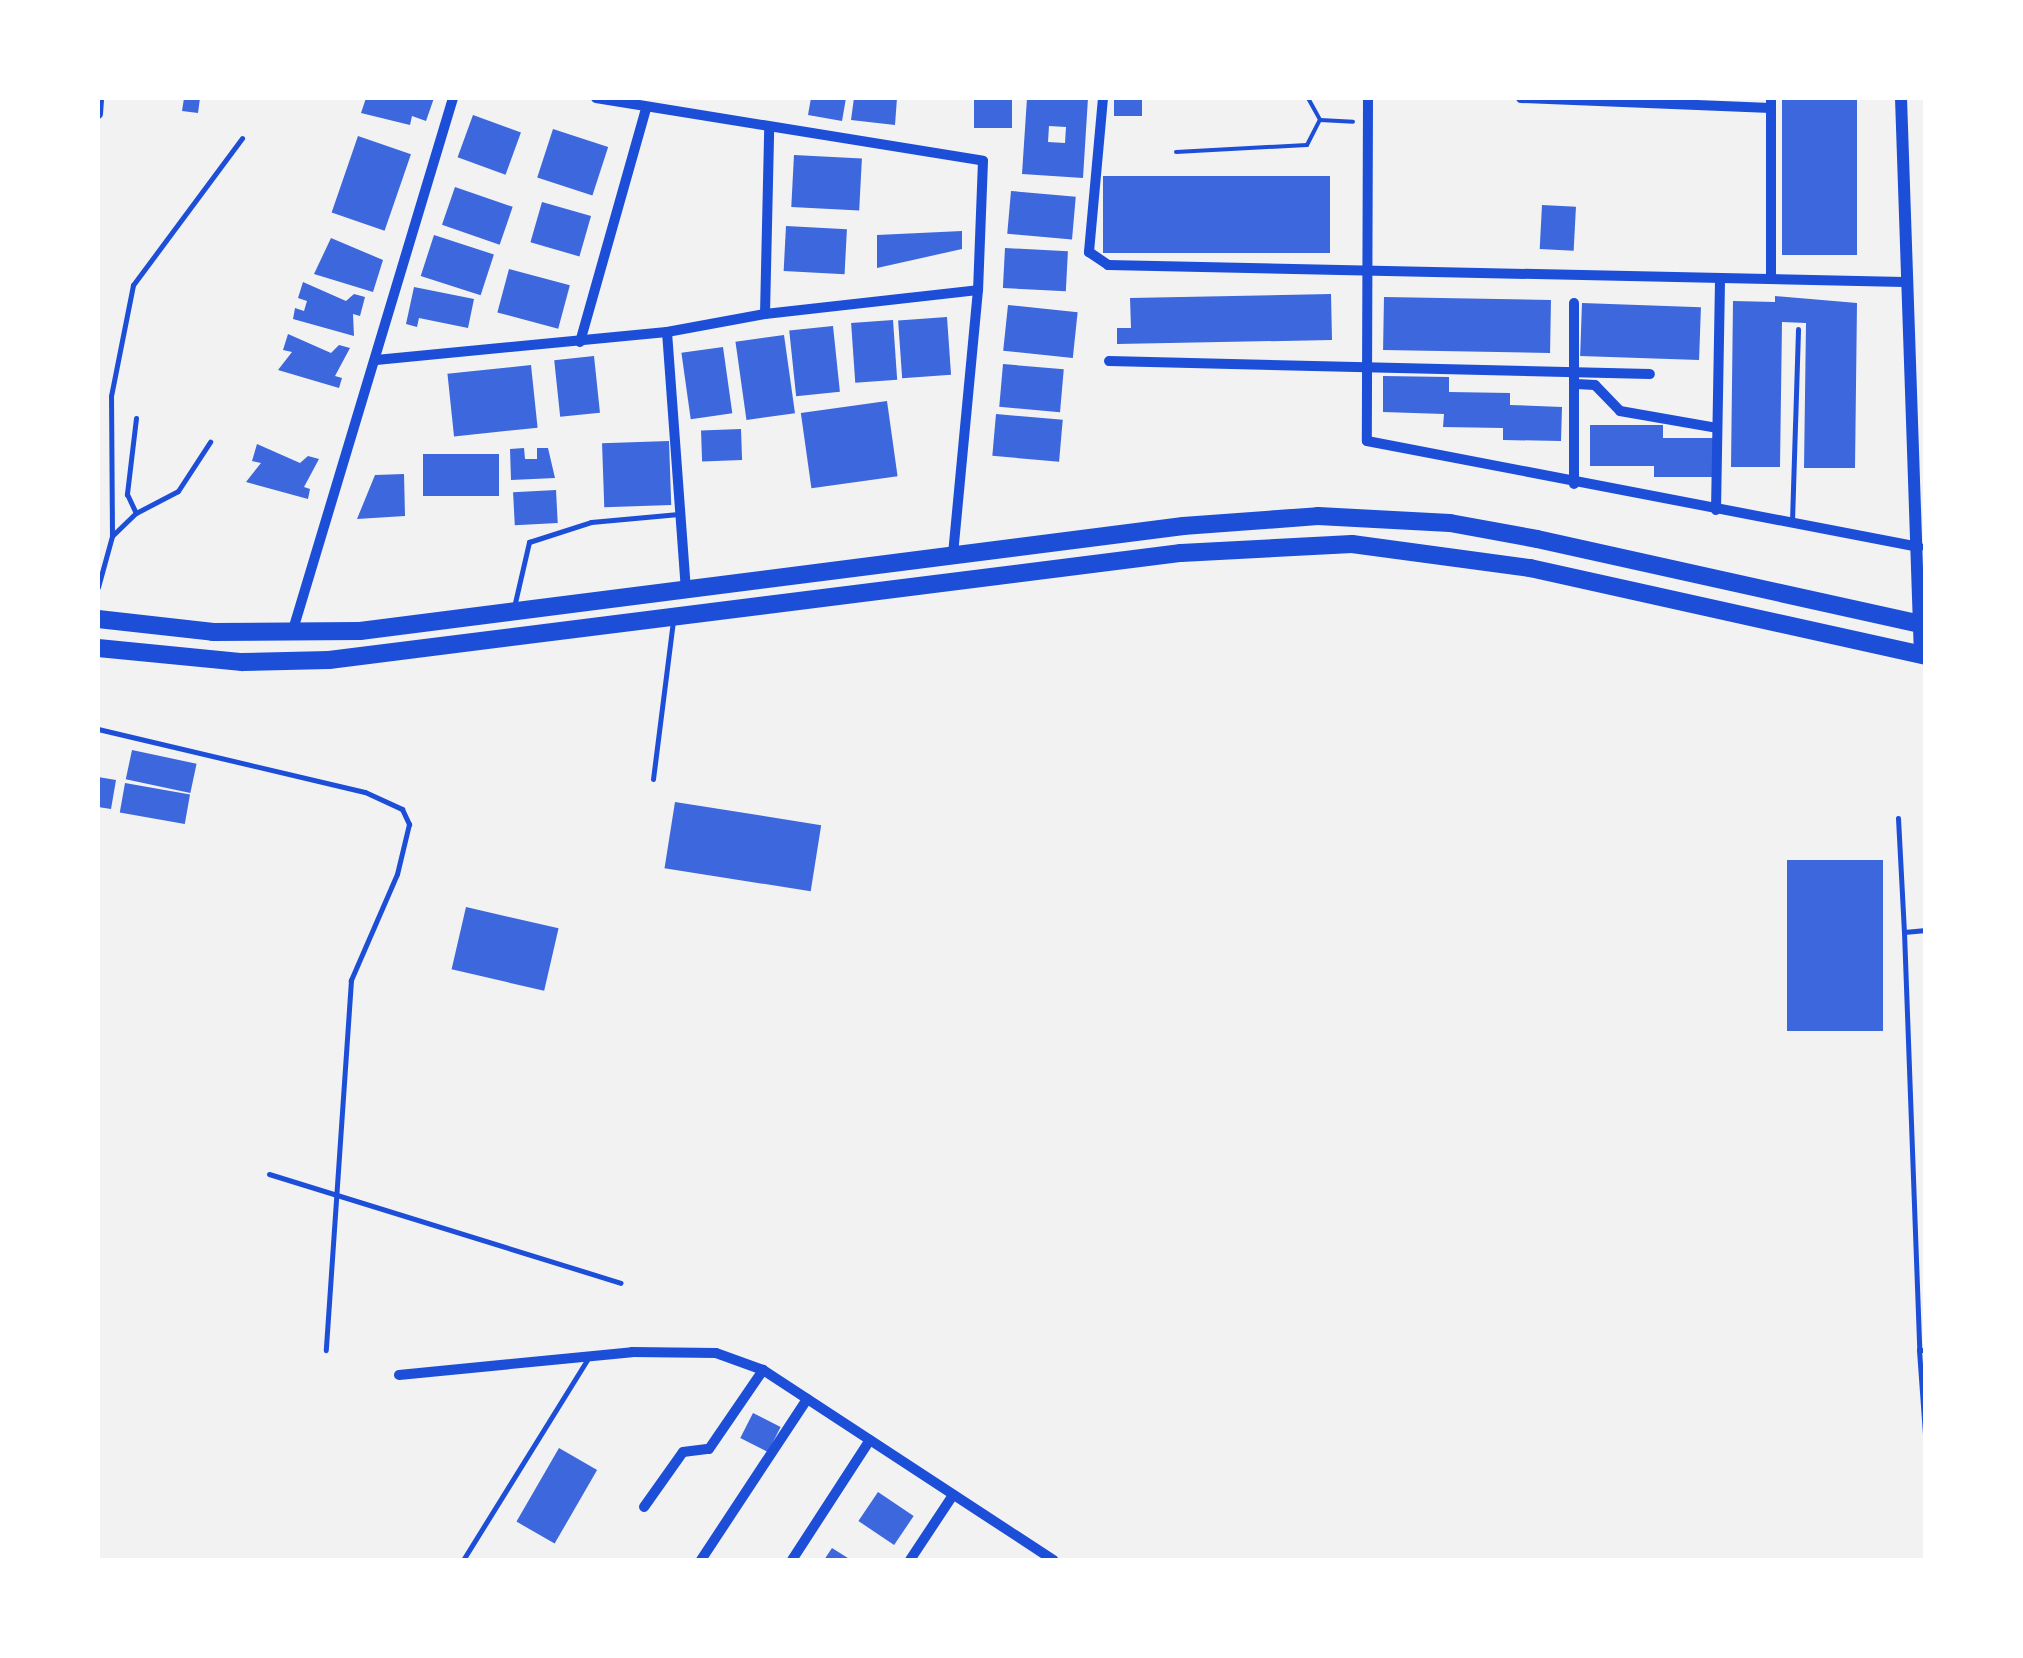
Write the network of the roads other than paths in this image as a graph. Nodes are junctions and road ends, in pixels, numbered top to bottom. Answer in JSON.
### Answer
{"nodes":[{"id":1,"x":99,"y":98,"type":"edge"},
{"id":2,"x":452,"y":98,"type":"edge"},
{"id":3,"x":596,"y":98,"type":"edge"},
{"id":4,"x":1103,"y":98,"type":"edge"},
{"id":5,"x":1368,"y":98,"type":"edge"},
{"id":6,"x":1521,"y":98,"type":"edge"},
{"id":7,"x":1901,"y":98,"type":"edge"},
{"id":8,"x":1771,"y":103,"type":"edge"},
{"id":9,"x":646,"y":108,"type":"junction"},
{"id":10,"x":98,"y":114,"type":"edge"},
{"id":11,"x":768,"y":130,"type":"junction"},
{"id":12,"x":242,"y":138,"type":"dead end"},
{"id":13,"x":1366,"y":271,"type":"junction"},
{"id":14,"x":1720,"y":278,"type":"junction"},
{"id":15,"x":1771,"y":280,"type":"junction"},
{"id":16,"x":1904,"y":282,"type":"junction"},
{"id":17,"x":978,"y":290,"type":"junction"},
{"id":18,"x":1574,"y":303,"type":"dead end"},
{"id":19,"x":765,"y":314,"type":"junction"},
{"id":20,"x":1798,"y":329,"type":"dead end"},
{"id":21,"x":667,"y":332,"type":"junction"},
{"id":22,"x":580,"y":342,"type":"junction"},
{"id":23,"x":376,"y":360,"type":"junction"},
{"id":24,"x":1109,"y":361,"type":"dead end"},
{"id":25,"x":1364,"y":366,"type":"junction"},
{"id":26,"x":1576,"y":371,"type":"junction"},
{"id":27,"x":1650,"y":374,"type":"dead end"},
{"id":28,"x":1576,"y":384,"type":"junction"},
{"id":29,"x":136,"y":418,"type":"dead end"},
{"id":30,"x":1717,"y":428,"type":"junction"},
{"id":31,"x":210,"y":442,"type":"dead end"},
{"id":32,"x":1574,"y":484,"type":"junction"},
{"id":33,"x":1716,"y":510,"type":"junction"},
{"id":34,"x":136,"y":513,"type":"junction"},
{"id":35,"x":679,"y":514,"type":"junction"},
{"id":36,"x":1792,"y":524,"type":"junction"},
{"id":37,"x":112,"y":536,"type":"junction"},
{"id":38,"x":1919,"y":547,"type":"junction"},
{"id":39,"x":953,"y":556,"type":"junction"},
{"id":40,"x":98,"y":588,"type":"edge"},
{"id":41,"x":686,"y":590,"type":"junction"},
{"id":42,"x":1924,"y":590,"type":"edge"},
{"id":43,"x":514,"y":613,"type":"junction"},
{"id":44,"x":673,"y":618,"type":"junction"},
{"id":45,"x":98,"y":619,"type":"edge"},
{"id":46,"x":1924,"y":625,"type":"edge"},
{"id":47,"x":292,"y":634,"type":"junction"},
{"id":48,"x":98,"y":648,"type":"edge"},
{"id":49,"x":1923,"y":656,"type":"edge"},
{"id":50,"x":98,"y":729,"type":"edge"},
{"id":51,"x":653,"y":779,"type":"dead end"},
{"id":52,"x":1898,"y":818,"type":"dead end"},
{"id":53,"x":1926,"y":930,"type":"edge"},
{"id":54,"x":1904,"y":932,"type":"junction"},
{"id":55,"x":269,"y":1174,"type":"dead end"},
{"id":56,"x":336,"y":1195,"type":"junction"},
{"id":57,"x":621,"y":1283,"type":"dead end"},
{"id":58,"x":326,"y":1350,"type":"dead end"},
{"id":59,"x":1922,"y":1350,"type":"edge"},
{"id":60,"x":589,"y":1357,"type":"junction"},
{"id":61,"x":762,"y":1370,"type":"junction"},
{"id":62,"x":399,"y":1375,"type":"dead end"},
{"id":63,"x":807,"y":1399,"type":"junction"},
{"id":64,"x":870,"y":1440,"type":"junction"},
{"id":65,"x":1926,"y":1448,"type":"edge"},
{"id":66,"x":953,"y":1495,"type":"junction"},
{"id":67,"x":644,"y":1507,"type":"dead end"},
{"id":68,"x":463,"y":1560,"type":"edge"},
{"id":69,"x":702,"y":1560,"type":"edge"},
{"id":70,"x":792,"y":1560,"type":"edge"},
{"id":71,"x":910,"y":1560,"type":"edge"},
{"id":72,"x":1053,"y":1560,"type":"edge"}],
"edges":[{"from":1,"to":10,"type":"street"},
{"from":2,"to":23,"type":"street"},
{"from":3,"to":9,"type":"street"},
{"from":4,"to":13,"type":"street"},
{"from":5,"to":13,"type":"street"},
{"from":6,"to":8,"type":"street"},
{"from":7,"to":16,"type":"street"},
{"from":8,"to":15,"type":"street"},
{"from":9,"to":11,"type":"street"},
{"from":9,"to":22,"type":"street"},
{"from":11,"to":17,"type":"street"},
{"from":11,"to":19,"type":"street"},
{"from":12,"to":37,"type":"lane"},
{"from":13,"to":14,"type":"street"},
{"from":13,"to":25,"type":"street"},
{"from":14,"to":15,"type":"street"},
{"from":14,"to":30,"type":"street"},
{"from":15,"to":16,"type":"street"},
{"from":16,"to":38,"type":"street"},
{"from":17,"to":19,"type":"street"},
{"from":17,"to":39,"type":"street"},
{"from":18,"to":26,"type":"street"},
{"from":19,"to":21,"type":"street"},
{"from":20,"to":36,"type":"lane"},
{"from":21,"to":22,"type":"street"},
{"from":21,"to":35,"type":"street"},
{"from":22,"to":23,"type":"street"},
{"from":23,"to":47,"type":"street"},
{"from":24,"to":25,"type":"street"},
{"from":25,"to":26,"type":"street"},
{"from":25,"to":32,"type":"street"},
{"from":26,"to":27,"type":"street"},
{"from":26,"to":28,"type":"street"},
{"from":28,"to":30,"type":"street"},
{"from":28,"to":32,"type":"street"},
{"from":29,"to":34,"type":"lane"},
{"from":30,"to":33,"type":"street"},
{"from":31,"to":34,"type":"lane"},
{"from":32,"to":33,"type":"street"},
{"from":33,"to":36,"type":"street"},
{"from":34,"to":37,"type":"lane"},
{"from":35,"to":41,"type":"street"},
{"from":35,"to":43,"type":"lane"},
{"from":36,"to":38,"type":"street"},
{"from":37,"to":40,"type":"lane"},
{"from":38,"to":42,"type":"street"},
{"from":39,"to":41,"type":"highway"},
{"from":39,"to":46,"type":"highway"},
{"from":41,"to":43,"type":"highway"},
{"from":42,"to":46,"type":"street"},
{"from":43,"to":47,"type":"highway"},
{"from":44,"to":48,"type":"highway"},
{"from":44,"to":49,"type":"highway"},
{"from":44,"to":51,"type":"lane"},
{"from":45,"to":47,"type":"highway"},
{"from":46,"to":49,"type":"street"},
{"from":50,"to":56,"type":"lane"},
{"from":52,"to":54,"type":"lane"},
{"from":53,"to":54,"type":"lane"},
{"from":54,"to":59,"type":"lane"},
{"from":55,"to":56,"type":"lane"},
{"from":56,"to":57,"type":"lane"},
{"from":56,"to":58,"type":"lane"},
{"from":59,"to":65,"type":"lane"},
{"from":60,"to":61,"type":"street"},
{"from":60,"to":62,"type":"street"},
{"from":60,"to":68,"type":"lane"},
{"from":61,"to":63,"type":"street"},
{"from":61,"to":67,"type":"street"},
{"from":63,"to":64,"type":"street"},
{"from":63,"to":69,"type":"street"},
{"from":64,"to":66,"type":"street"},
{"from":64,"to":70,"type":"street"},
{"from":66,"to":71,"type":"street"},
{"from":66,"to":72,"type":"street"}]}
